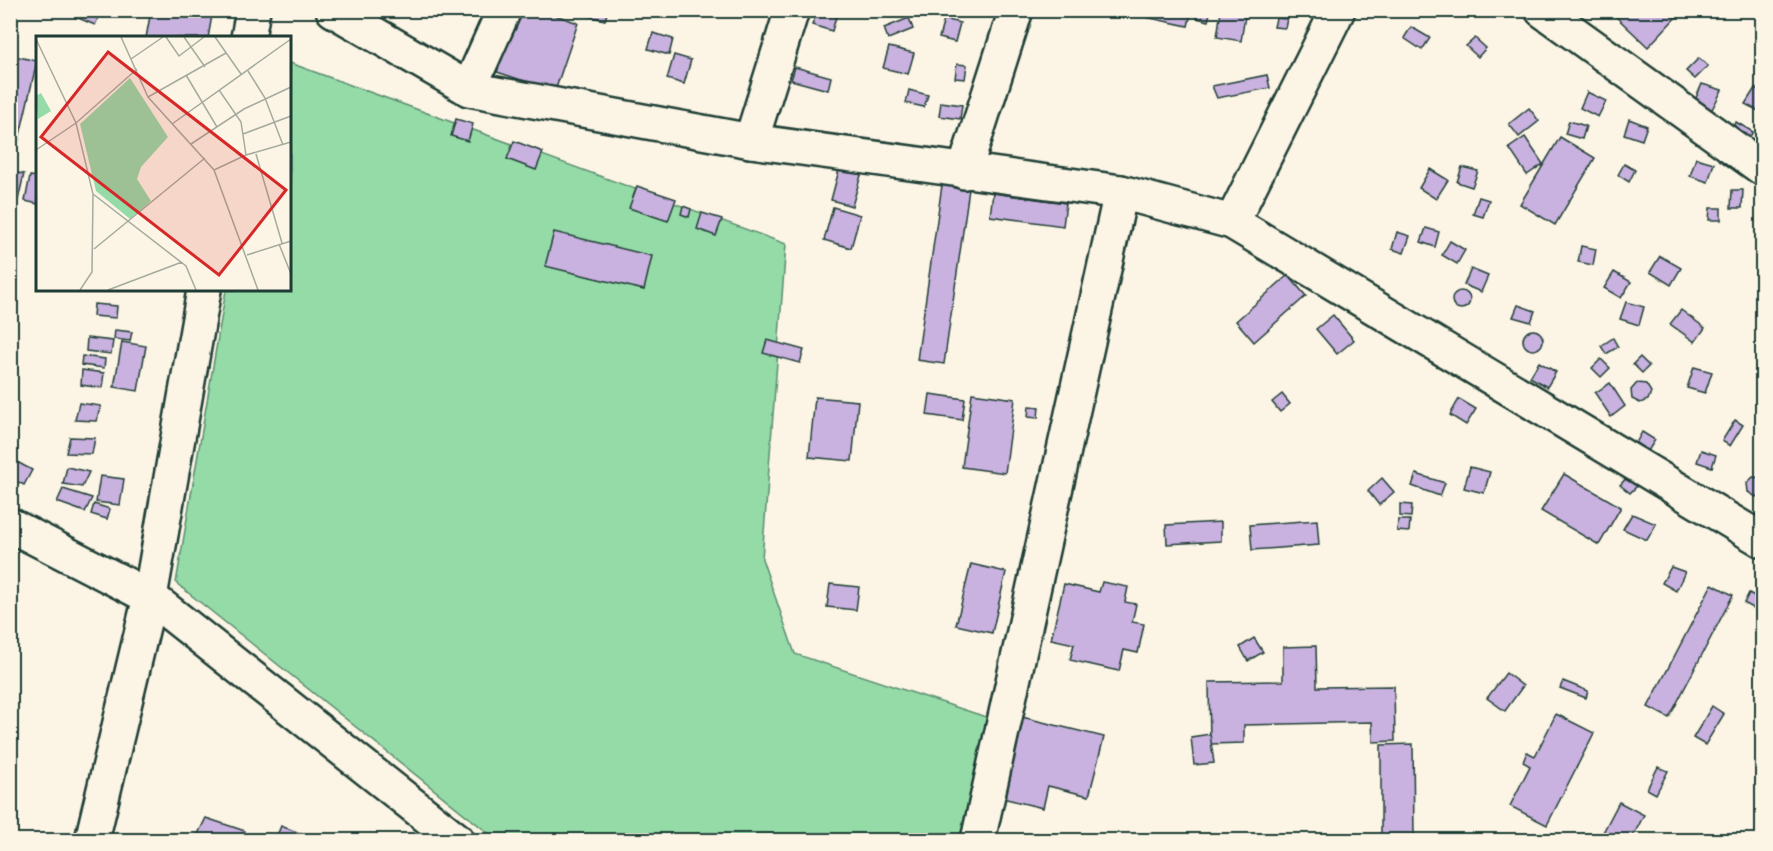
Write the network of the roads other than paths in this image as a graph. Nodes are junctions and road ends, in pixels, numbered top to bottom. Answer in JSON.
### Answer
{"nodes":[{"id":1,"x":253,"y":10,"type":"edge"},
{"id":2,"x":333,"y":10,"type":"edge"},
{"id":3,"x":504,"y":10,"type":"edge"},
{"id":4,"x":792,"y":10,"type":"edge"},
{"id":5,"x":1016,"y":10,"type":"edge"},
{"id":6,"x":1338,"y":10,"type":"edge"},
{"id":7,"x":1542,"y":10,"type":"edge"},
{"id":8,"x":248,"y":36,"type":"edge"},
{"id":9,"x":469,"y":89,"type":"junction"},
{"id":10,"x":751,"y":141,"type":"junction"},
{"id":11,"x":1762,"y":168,"type":"edge"},
{"id":12,"x":964,"y":172,"type":"junction"},
{"id":13,"x":1121,"y":192,"type":"junction"},
{"id":14,"x":1232,"y":222,"type":"junction"},
{"id":15,"x":204,"y":291,"type":"edge"},
{"id":16,"x":10,"y":525,"type":"edge"},
{"id":17,"x":1762,"y":540,"type":"edge"},
{"id":18,"x":150,"y":597,"type":"junction"},
{"id":19,"x":92,"y":840,"type":"edge"},
{"id":20,"x":457,"y":840,"type":"edge"},
{"id":21,"x":978,"y":840,"type":"edge"}],
"edges":[{"from":1,"to":8,"type":"street"},
{"from":2,"to":9,"type":"street"},
{"from":3,"to":9,"type":"street"},
{"from":4,"to":10,"type":"street"},
{"from":5,"to":12,"type":"street"},
{"from":6,"to":14,"type":"street"},
{"from":7,"to":11,"type":"street"},
{"from":9,"to":10,"type":"street"},
{"from":10,"to":12,"type":"street"},
{"from":12,"to":13,"type":"street"},
{"from":13,"to":14,"type":"street"},
{"from":13,"to":21,"type":"street"},
{"from":14,"to":17,"type":"street"},
{"from":15,"to":18,"type":"street"},
{"from":16,"to":18,"type":"street"},
{"from":18,"to":19,"type":"street"},
{"from":18,"to":20,"type":"street"}]}
